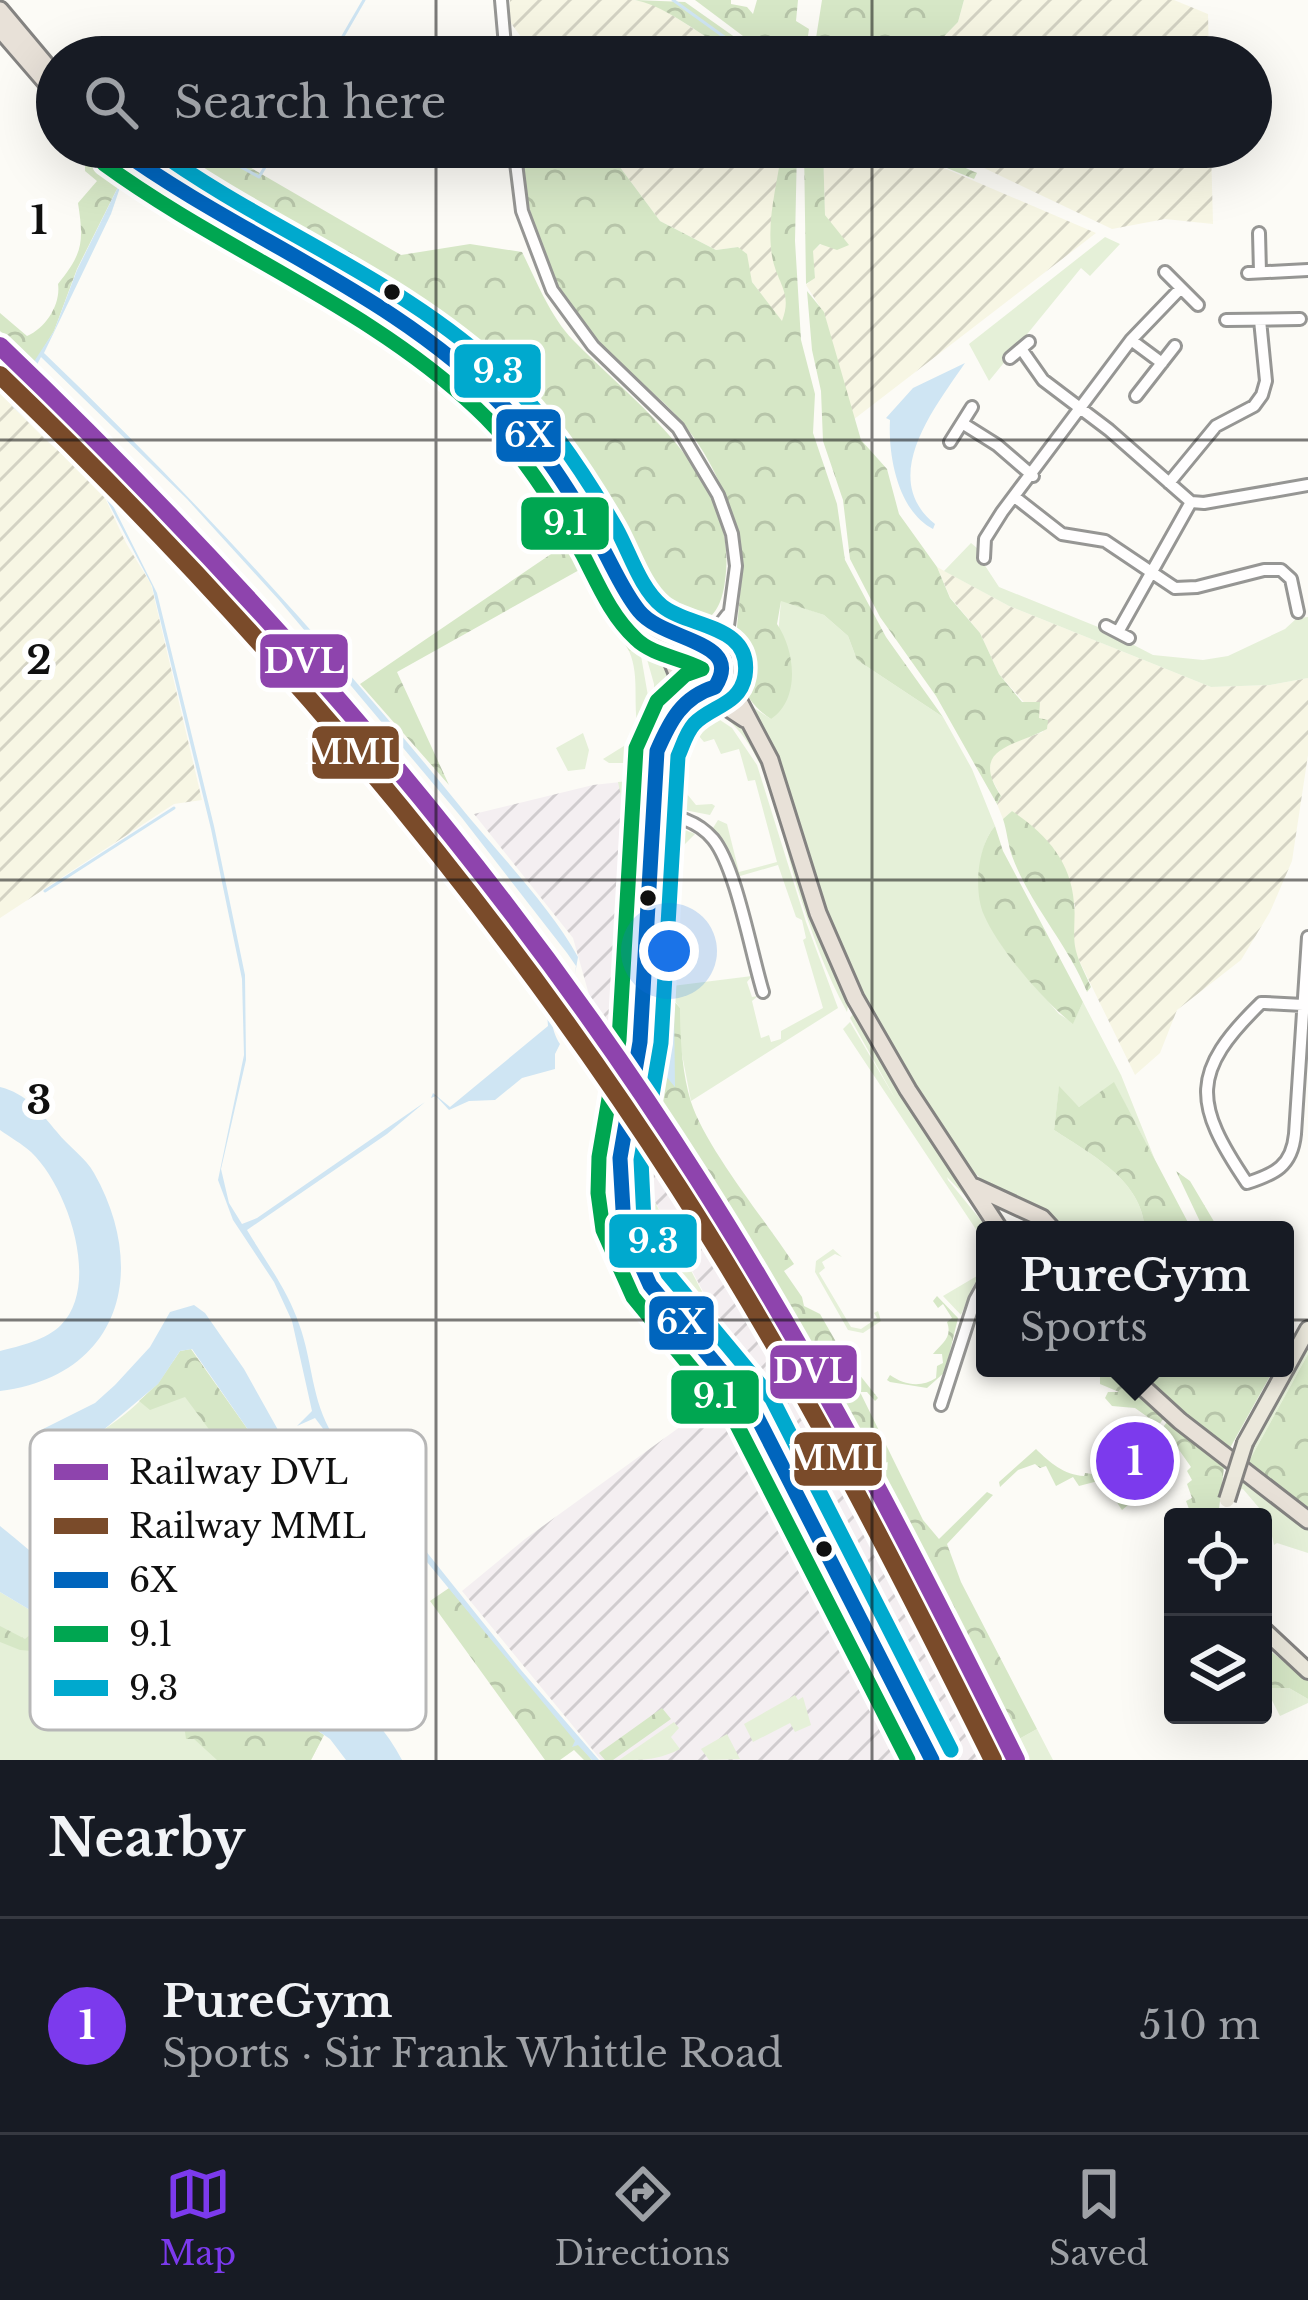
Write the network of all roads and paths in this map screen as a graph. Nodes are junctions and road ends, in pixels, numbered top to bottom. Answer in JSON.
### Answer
{"nodes":[{"id":1,"x":501,"y":0,"type":"edge"},
{"id":2,"x":0,"y":10,"type":"edge"},
{"id":3,"x":0,"y":29,"type":"edge"},
{"id":4,"x":504,"y":36,"type":"edge"},
{"id":5,"x":36,"y":53,"type":"edge"},
{"id":6,"x":36,"y":70,"type":"edge"},
{"id":7,"x":146,"y":168,"type":"edge"},
{"id":8,"x":166,"y":168,"type":"edge"},
{"id":9,"x":517,"y":168,"type":"edge"},
{"id":10,"x":1259,"y":233,"type":"dead end"},
{"id":11,"x":1308,"y":269,"type":"edge"},
{"id":12,"x":1165,"y":272,"type":"dead end"},
{"id":13,"x":1180,"y":287,"type":"junction"},
{"id":14,"x":1198,"y":305,"type":"dead end"},
{"id":15,"x":388,"y":311,"type":"junction"},
{"id":16,"x":1300,"y":319,"type":"dead end"},
{"id":17,"x":1226,"y":320,"type":"dead end"},
{"id":18,"x":1260,"y":320,"type":"junction"},
{"id":19,"x":1132,"y":340,"type":"junction"},
{"id":20,"x":1175,"y":346,"type":"dead end"},
{"id":21,"x":1020,"y":350,"type":"dead end"},
{"id":22,"x":1162,"y":363,"type":"junction"},
{"id":23,"x":1136,"y":396,"type":"dead end"},
{"id":24,"x":972,"y":407,"type":"dead end"},
{"id":25,"x":1080,"y":408,"type":"junction"},
{"id":26,"x":962,"y":423,"type":"junction"},
{"id":27,"x":950,"y":442,"type":"dead end"},
{"id":28,"x":1033,"y":476,"type":"junction"},
{"id":29,"x":1168,"y":483,"type":"junction"},
{"id":30,"x":1308,"y":485,"type":"edge"},
{"id":31,"x":1016,"y":497,"type":"junction"},
{"id":32,"x":1191,"y":502,"type":"junction"},
{"id":33,"x":976,"y":525,"type":"dead end"},
{"id":34,"x":989,"y":531,"type":"junction"},
{"id":35,"x":984,"y":558,"type":"dead end"},
{"id":36,"x":1151,"y":574,"type":"junction"},
{"id":37,"x":728,"y":615,"type":"junction"},
{"id":38,"x":1298,"y":615,"type":"edge"},
{"id":39,"x":652,"y":626,"type":"junction"},
{"id":40,"x":1118,"y":632,"type":"dead end"},
{"id":41,"x":699,"y":645,"type":"junction"},
{"id":42,"x":724,"y":668,"type":"junction"},
{"id":43,"x":677,"y":674,"type":"junction"},
{"id":44,"x":701,"y":692,"type":"junction"},
{"id":45,"x":673,"y":716,"type":"junction"},
{"id":46,"x":748,"y":720,"type":"junction"},
{"id":47,"x":653,"y":812,"type":"junction"},
{"id":48,"x":1308,"y":937,"type":"edge"},
{"id":49,"x":763,"y":992,"type":"dead end"},
{"id":50,"x":1306,"y":1005,"type":"edge"},
{"id":51,"x":975,"y":1187,"type":"junction"},
{"id":52,"x":1028,"y":1214,"type":"junction"},
{"id":53,"x":996,"y":1221,"type":"edge"},
{"id":54,"x":1012,"y":1221,"type":"edge"},
{"id":55,"x":1045,"y":1221,"type":"edge"},
{"id":56,"x":976,"y":1307,"type":"edge"},
{"id":57,"x":1131,"y":1377,"type":"edge"},
{"id":58,"x":1281,"y":1377,"type":"edge"},
{"id":59,"x":941,"y":1405,"type":"dead end"},
{"id":60,"x":1226,"y":1508,"type":"edge"},
{"id":61,"x":1308,"y":1520,"type":"edge"},
{"id":62,"x":1272,"y":1637,"type":"edge"},
{"id":63,"x":1308,"y":1671,"type":"edge"},
{"id":64,"x":932,"y":1760,"type":"edge"}],
"edges":[{"from":1,"to":4,"type":"street"},
{"from":2,"to":5,"type":"highway"},
{"from":3,"to":6,"type":"highway"},
{"from":7,"to":15,"type":"highway"},
{"from":8,"to":15,"type":"highway"},
{"from":9,"to":37,"type":"street"},
{"from":10,"to":11,"type":"street"},
{"from":12,"to":13,"type":"street"},
{"from":13,"to":14,"type":"street"},
{"from":13,"to":19,"type":"street"},
{"from":15,"to":39,"type":"highway"},
{"from":16,"to":18,"type":"street"},
{"from":17,"to":18,"type":"street"},
{"from":18,"to":29,"type":"street"},
{"from":19,"to":22,"type":"street"},
{"from":19,"to":25,"type":"street"},
{"from":20,"to":22,"type":"street"},
{"from":21,"to":25,"type":"street"},
{"from":22,"to":23,"type":"street"},
{"from":24,"to":26,"type":"street"},
{"from":25,"to":28,"type":"street"},
{"from":25,"to":29,"type":"street"},
{"from":26,"to":27,"type":"street"},
{"from":26,"to":28,"type":"street"},
{"from":28,"to":31,"type":"street"},
{"from":29,"to":32,"type":"street"},
{"from":30,"to":32,"type":"street"},
{"from":31,"to":34,"type":"street"},
{"from":31,"to":36,"type":"street"},
{"from":32,"to":36,"type":"street"},
{"from":33,"to":34,"type":"street"},
{"from":34,"to":35,"type":"street"},
{"from":36,"to":38,"type":"street"},
{"from":36,"to":40,"type":"street"},
{"from":37,"to":41,"type":"street"},
{"from":37,"to":42,"type":"street"},
{"from":39,"to":41,"type":"highway"},
{"from":39,"to":43,"type":"highway"},
{"from":41,"to":42,"type":"highway"},
{"from":41,"to":43,"type":"highway"},
{"from":42,"to":44,"type":"highway"},
{"from":42,"to":46,"type":"highway"},
{"from":43,"to":44,"type":"highway"},
{"from":43,"to":45,"type":"street"},
{"from":44,"to":45,"type":"street"},
{"from":44,"to":46,"type":"highway"},
{"from":45,"to":47,"type":"street"},
{"from":46,"to":51,"type":"highway"},
{"from":47,"to":49,"type":"street"},
{"from":47,"to":64,"type":"street"},
{"from":48,"to":50,"type":"street"},
{"from":50,"to":50,"type":"street"},
{"from":51,"to":52,"type":"highway"},
{"from":51,"to":53,"type":"highway"},
{"from":52,"to":54,"type":"highway"},
{"from":52,"to":55,"type":"highway"},
{"from":56,"to":59,"type":"street"},
{"from":57,"to":61,"type":"highway"},
{"from":58,"to":60,"type":"main road","bridge":true},
{"from":62,"to":63,"type":"main road"}]}
